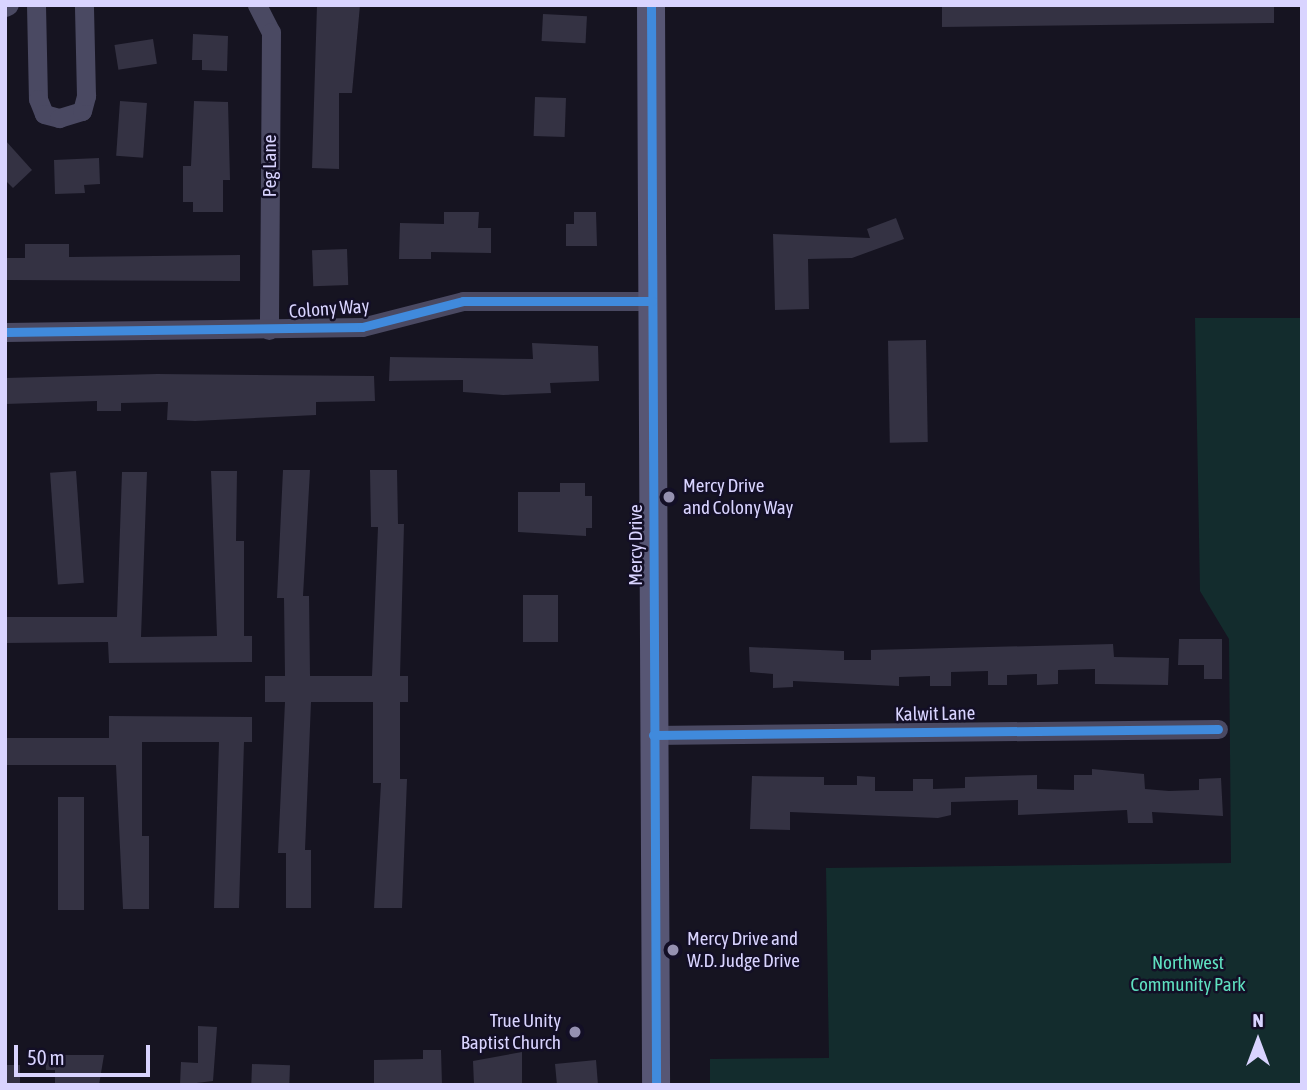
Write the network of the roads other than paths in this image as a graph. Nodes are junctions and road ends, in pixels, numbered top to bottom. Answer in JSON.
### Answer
{"nodes":[{"id":1,"x":36,"y":5,"type":"edge"},
{"id":2,"x":85,"y":5,"type":"edge"},
{"id":3,"x":651,"y":5,"type":"edge"},
{"id":4,"x":257,"y":6,"type":"edge"},
{"id":5,"x":652,"y":301,"type":"junction"},
{"id":6,"x":269,"y":330,"type":"junction"},
{"id":7,"x":5,"y":332,"type":"edge"},
{"id":8,"x":1218,"y":729,"type":"dead end"},
{"id":9,"x":653,"y":735,"type":"junction"},
{"id":10,"x":656,"y":1085,"type":"edge"}],
"edges":[{"from":1,"to":2,"type":"street"},
{"from":3,"to":5,"type":"street","name":"Mercy Drive"},
{"from":4,"to":6,"type":"street","name":"Peg Lane"},
{"from":5,"to":6,"type":"street","name":"Colony Way"},
{"from":5,"to":9,"type":"street","name":"Mercy Drive"},
{"from":6,"to":7,"type":"street","name":"Colony Way"},
{"from":8,"to":9,"type":"street","name":"Kalwit Lane"},
{"from":9,"to":10,"type":"street","name":"Mercy Drive"}]}
